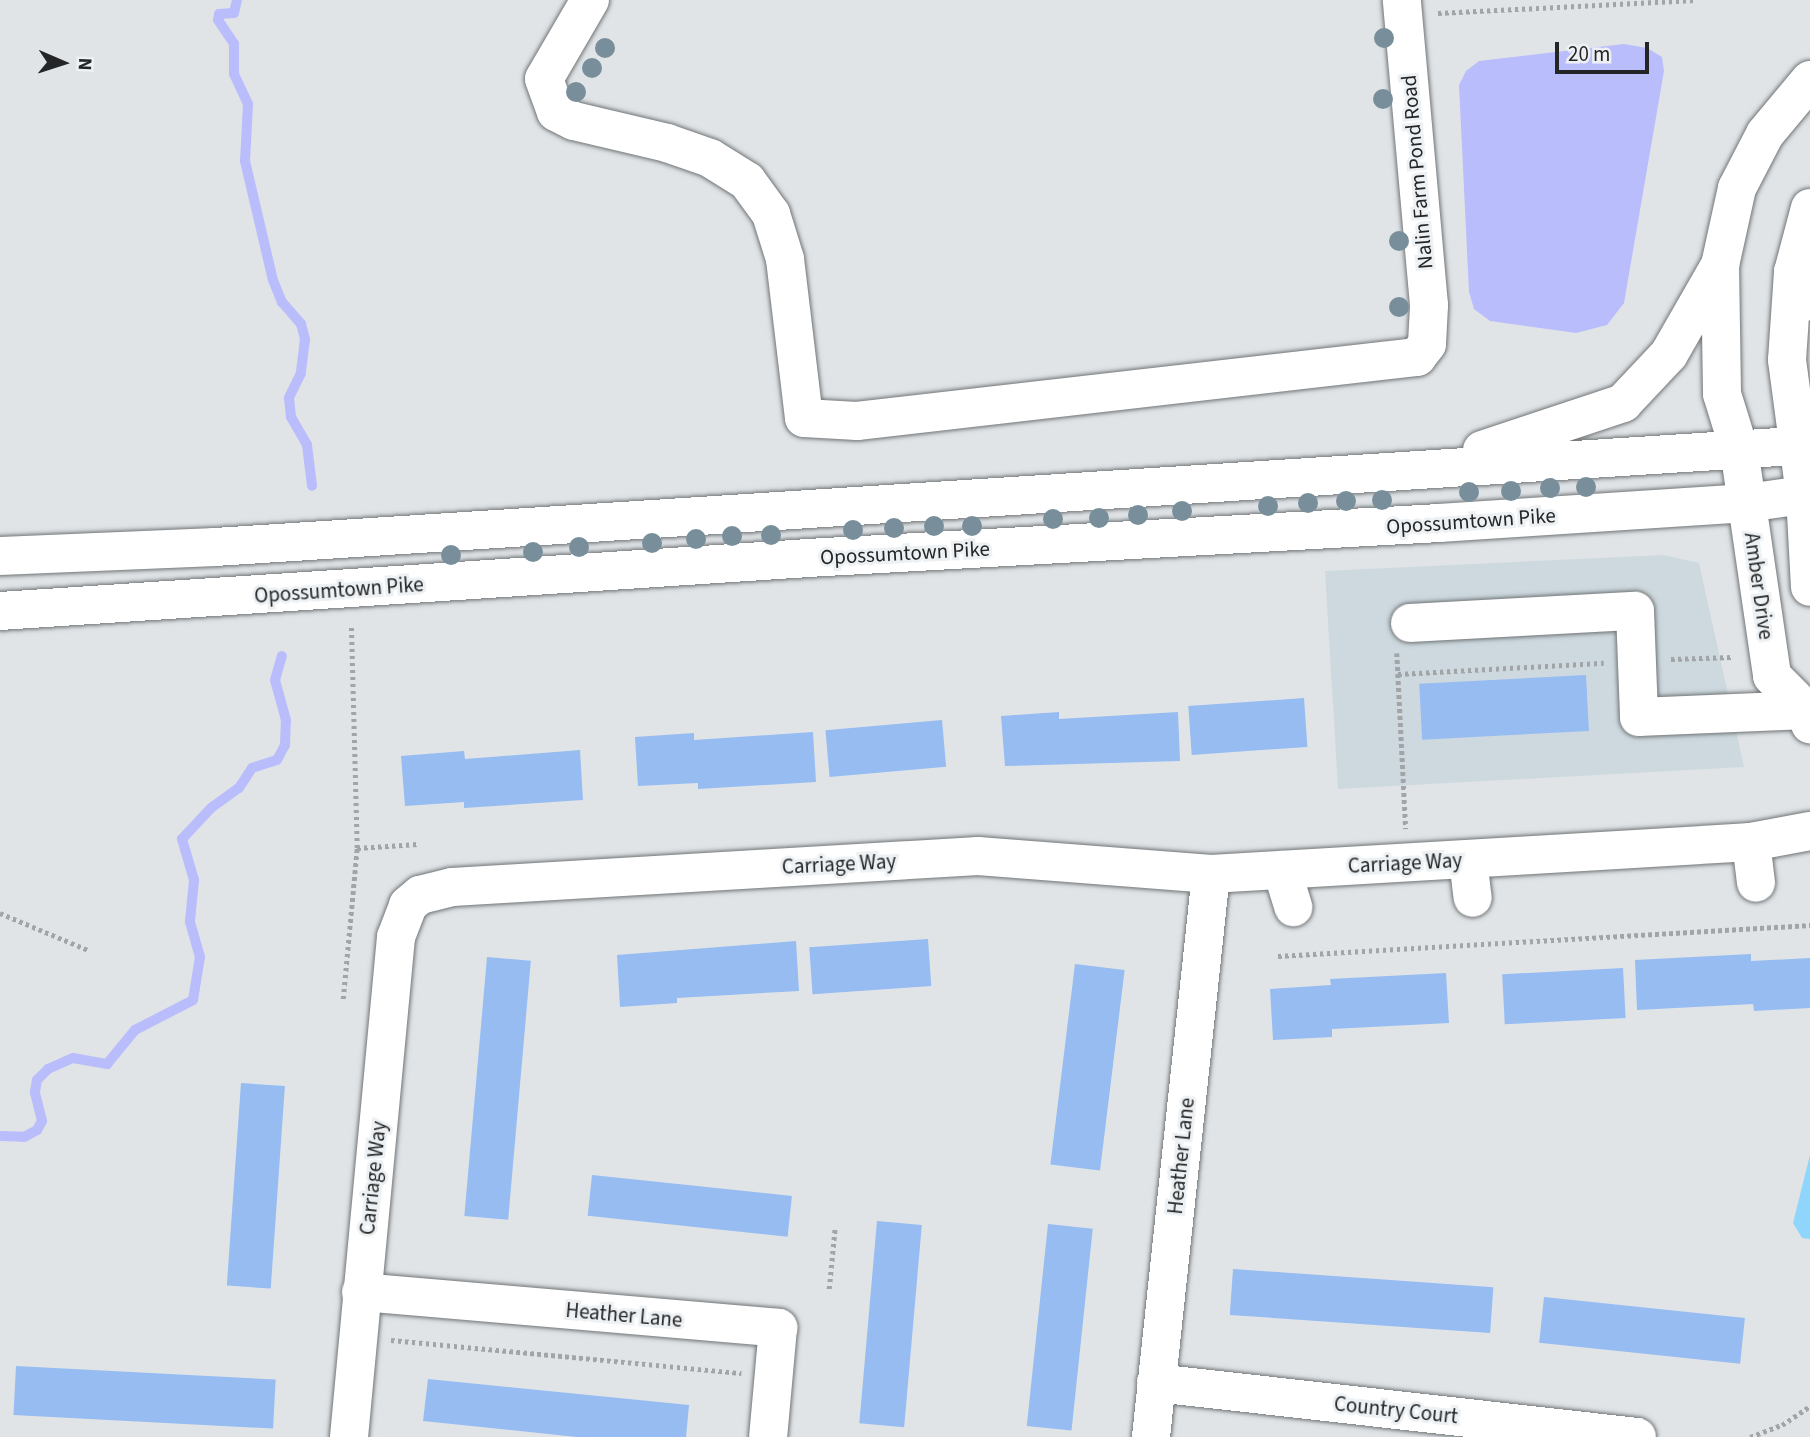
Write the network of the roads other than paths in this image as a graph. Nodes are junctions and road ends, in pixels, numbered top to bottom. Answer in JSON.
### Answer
{"nodes":[{"id":1,"x":590,"y":0,"type":"edge"},
{"id":2,"x":1402,"y":8,"type":"edge"},
{"id":3,"x":1810,"y":80,"type":"edge"},
{"id":4,"x":1810,"y":208,"type":"edge"},
{"id":5,"x":1720,"y":265,"type":"junction"},
{"id":6,"x":1802,"y":287,"type":"edge"},
{"id":7,"x":1803,"y":446,"type":"edge"},
{"id":8,"x":1739,"y":449,"type":"junction"},
{"id":9,"x":1417,"y":469,"type":"junction"},
{"id":10,"x":1807,"y":495,"type":"edge"},
{"id":11,"x":1747,"y":503,"type":"junction"},
{"id":12,"x":0,"y":556,"type":"edge"},
{"id":13,"x":1810,"y":587,"type":"edge"},
{"id":14,"x":0,"y":611,"type":"edge"},
{"id":15,"x":1403,"y":638,"type":"road end"},
{"id":16,"x":1809,"y":711,"type":"edge"},
{"id":17,"x":1810,"y":831,"type":"edge"},
{"id":18,"x":1751,"y":842,"type":"junction"},
{"id":19,"x":1468,"y":860,"type":"junction"},
{"id":20,"x":1282,"y":870,"type":"junction"},
{"id":21,"x":1211,"y":874,"type":"junction"},
{"id":22,"x":1756,"y":883,"type":"dead end"},
{"id":23,"x":1473,"y":898,"type":"dead end"},
{"id":24,"x":1293,"y":907,"type":"dead end"},
{"id":25,"x":361,"y":1292,"type":"junction"},
{"id":26,"x":1156,"y":1383,"type":"junction"},
{"id":27,"x":349,"y":1437,"type":"edge"},
{"id":28,"x":768,"y":1437,"type":"edge"},
{"id":29,"x":1152,"y":1437,"type":"edge"},
{"id":30,"x":1637,"y":1437,"type":"edge"}],
"edges":[{"from":1,"to":2,"type":"street","name":"Nalin Farm Pond Road"},
{"from":3,"to":5,"type":"street"},
{"from":4,"to":6,"type":"street"},
{"from":5,"to":8,"type":"street","name":"Amber Drive"},
{"from":5,"to":9,"type":"street"},
{"from":6,"to":7,"type":"street"},
{"from":7,"to":8,"type":"street"},
{"from":7,"to":10,"type":"street"},
{"from":8,"to":9,"type":"street"},
{"from":8,"to":11,"type":"street","name":"Amber Drive"},
{"from":9,"to":12,"type":"street"},
{"from":10,"to":11,"type":"street","name":"Opossumtown Pike"},
{"from":10,"to":13,"type":"street"},
{"from":11,"to":14,"type":"street","name":"Opossumtown Pike"},
{"from":11,"to":16,"type":"street","name":"Amber Drive"},
{"from":15,"to":16,"type":"street"},
{"from":17,"to":18,"type":"street","name":"Carriage Way"},
{"from":18,"to":19,"type":"street","name":"Carriage Way"},
{"from":18,"to":22,"type":"street"},
{"from":19,"to":20,"type":"street","name":"Carriage Way"},
{"from":19,"to":23,"type":"street"},
{"from":20,"to":21,"type":"street","name":"Carriage Way"},
{"from":20,"to":24,"type":"street"},
{"from":21,"to":25,"type":"street","name":"Carriage Way"},
{"from":21,"to":26,"type":"street","name":"Heather Lane"},
{"from":25,"to":27,"type":"street","name":"Carriage Way"},
{"from":25,"to":28,"type":"street","name":"Heather Lane"},
{"from":26,"to":29,"type":"street","name":"Heather Lane"},
{"from":26,"to":30,"type":"street","name":"Country Court"}]}
